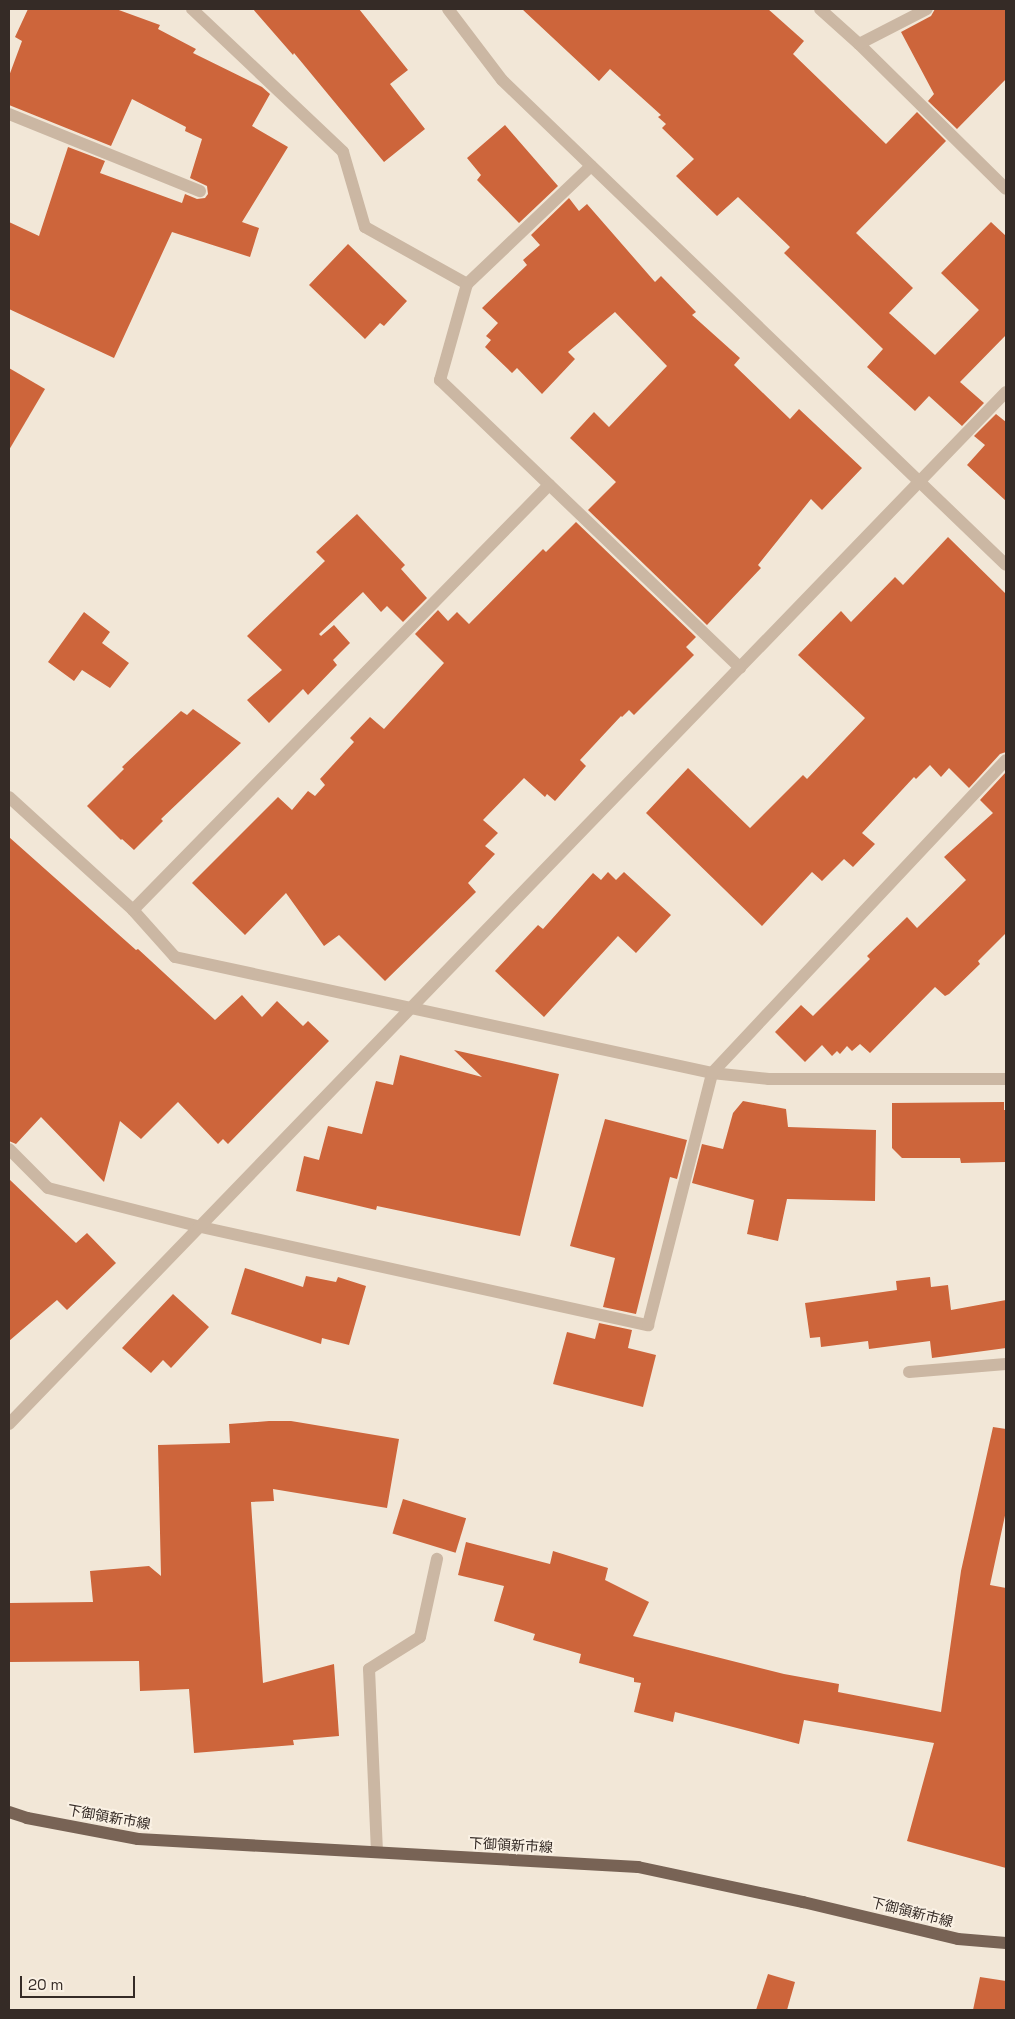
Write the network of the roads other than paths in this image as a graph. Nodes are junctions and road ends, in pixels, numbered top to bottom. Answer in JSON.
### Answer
{"nodes":[{"id":1,"x":192,"y":9,"type":"edge"},
{"id":2,"x":448,"y":9,"type":"edge"},
{"id":3,"x":820,"y":9,"type":"edge"},
{"id":4,"x":927,"y":9,"type":"edge"},
{"id":5,"x":860,"y":44,"type":"junction"},
{"id":6,"x":9,"y":114,"type":"edge"},
{"id":7,"x":591,"y":166,"type":"junction"},
{"id":8,"x":1006,"y":189,"type":"edge"},
{"id":9,"x":200,"y":191,"type":"dead end"},
{"id":10,"x":468,"y":284,"type":"junction"},
{"id":11,"x":1006,"y":392,"type":"edge"},
{"id":12,"x":920,"y":482,"type":"junction"},
{"id":13,"x":549,"y":485,"type":"junction"},
{"id":14,"x":1006,"y":565,"type":"edge"},
{"id":15,"x":740,"y":668,"type":"junction"},
{"id":16,"x":1006,"y":760,"type":"edge"},
{"id":17,"x":9,"y":797,"type":"edge"},
{"id":18,"x":134,"y":910,"type":"junction"},
{"id":19,"x":411,"y":1008,"type":"junction"},
{"id":20,"x":712,"y":1073,"type":"junction"},
{"id":21,"x":1006,"y":1079,"type":"edge"},
{"id":22,"x":9,"y":1149,"type":"edge"},
{"id":23,"x":201,"y":1227,"type":"junction"},
{"id":24,"x":1006,"y":1364,"type":"edge"},
{"id":25,"x":909,"y":1372,"type":"dead end"},
{"id":26,"x":9,"y":1424,"type":"edge"},
{"id":27,"x":437,"y":1559,"type":"dead end"},
{"id":28,"x":9,"y":1812,"type":"edge"},
{"id":29,"x":376,"y":1852,"type":"junction"},
{"id":30,"x":1006,"y":1943,"type":"edge"}],
"edges":[{"from":1,"to":10,"type":"street"},
{"from":2,"to":7,"type":"street"},
{"from":3,"to":5,"type":"street"},
{"from":4,"to":5,"type":"street"},
{"from":5,"to":8,"type":"street"},
{"from":6,"to":9,"type":"street"},
{"from":7,"to":10,"type":"street"},
{"from":7,"to":12,"type":"street"},
{"from":10,"to":13,"type":"street"},
{"from":11,"to":12,"type":"street"},
{"from":12,"to":14,"type":"street"},
{"from":12,"to":15,"type":"street"},
{"from":13,"to":15,"type":"street"},
{"from":13,"to":18,"type":"street"},
{"from":15,"to":19,"type":"street"},
{"from":16,"to":20,"type":"street"},
{"from":17,"to":18,"type":"street"},
{"from":18,"to":19,"type":"street"},
{"from":19,"to":20,"type":"street"},
{"from":19,"to":23,"type":"street"},
{"from":20,"to":21,"type":"street"},
{"from":20,"to":23,"type":"street"},
{"from":22,"to":23,"type":"street"},
{"from":23,"to":26,"type":"street"},
{"from":24,"to":25,"type":"street"},
{"from":27,"to":29,"type":"street"},
{"from":28,"to":29,"type":"main road","name":"下御領新市線"},
{"from":29,"to":30,"type":"main road","name":"下御領新市線"}]}
